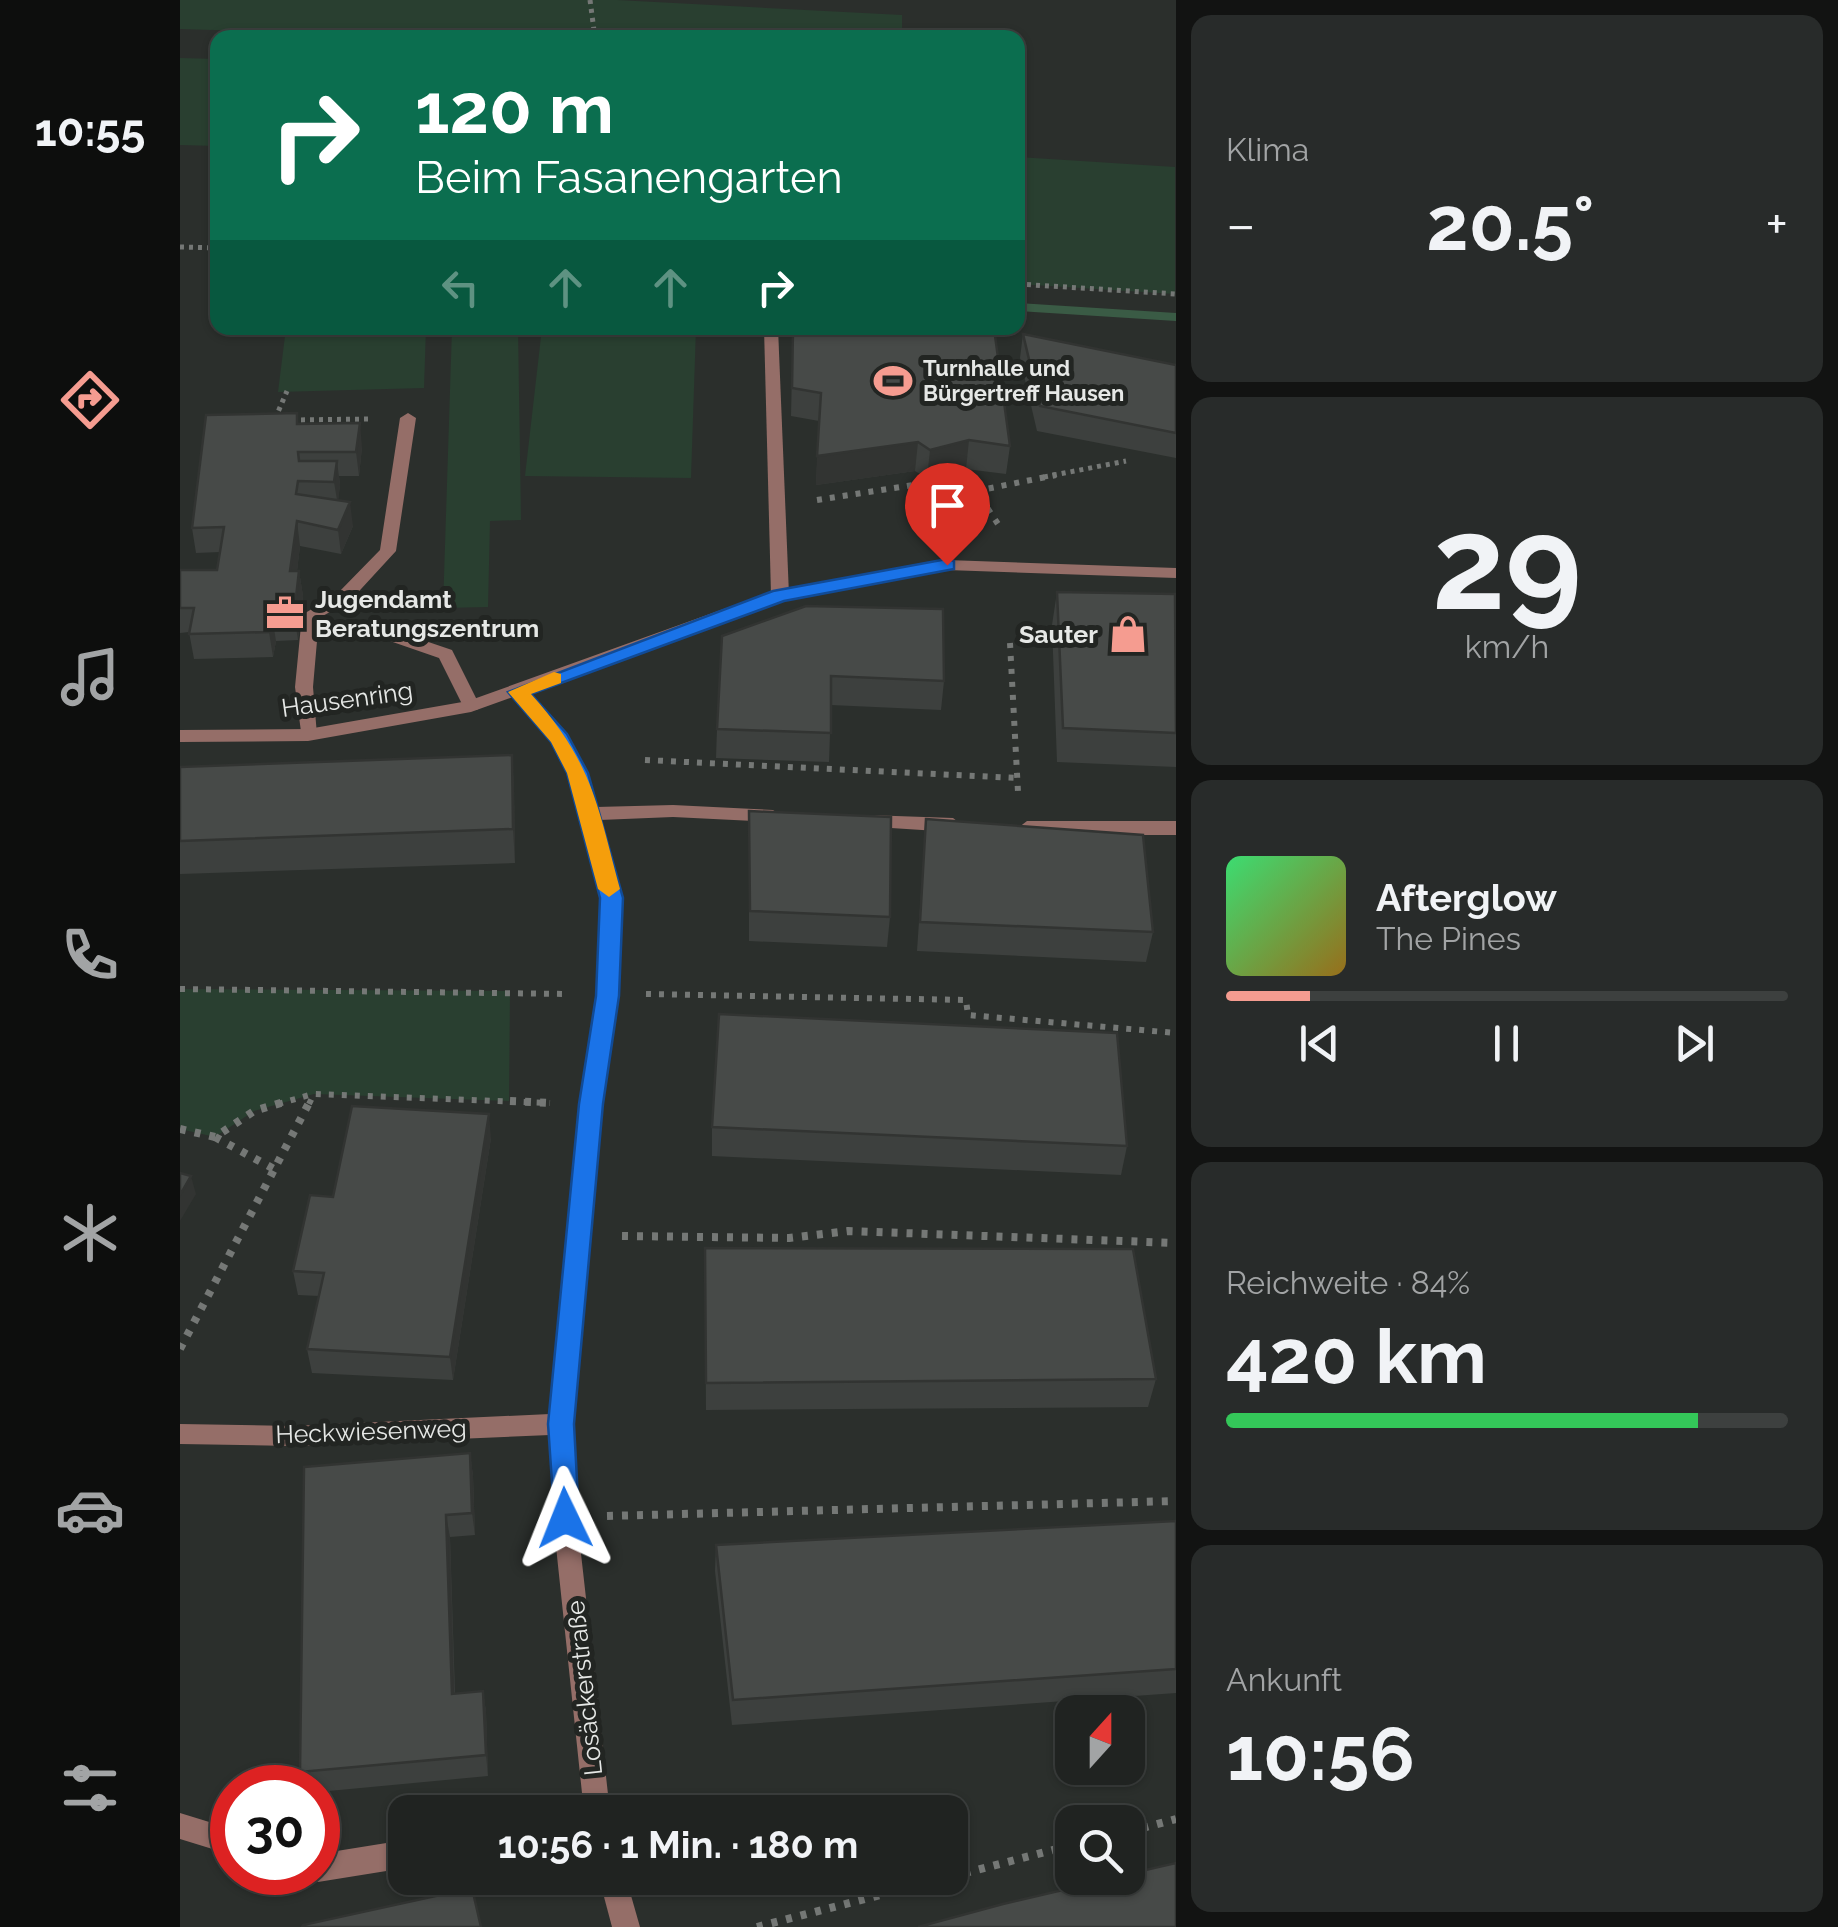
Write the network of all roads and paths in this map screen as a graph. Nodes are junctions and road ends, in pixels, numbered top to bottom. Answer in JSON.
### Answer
{"nodes":[{"id":1,"x":590,"y":0,"type":"edge"},
{"id":2,"x":594,"y":30,"type":"edge"},
{"id":3,"x":180,"y":247,"type":"edge"},
{"id":4,"x":210,"y":248,"type":"edge"},
{"id":5,"x":1025,"y":284,"type":"edge"},
{"id":6,"x":1176,"y":294,"type":"edge"},
{"id":7,"x":771,"y":335,"type":"edge"},
{"id":8,"x":286,"y":391,"type":"dead end"},
{"id":9,"x":408,"y":418,"type":"joint"},
{"id":10,"x":1126,"y":462,"type":"edge"},
{"id":11,"x":976,"y":490,"type":"junction"},
{"id":12,"x":775,"y":506,"type":"junction"},
{"id":13,"x":1028,"y":568,"type":"junction"},
{"id":14,"x":1176,"y":573,"type":"edge"},
{"id":15,"x":780,"y":595,"type":"junction"},
{"id":16,"x":393,"y":636,"type":"dead end"},
{"id":17,"x":1010,"y":643,"type":"dead end"},
{"id":18,"x":518,"y":692,"type":"junction"},
{"id":19,"x":470,"y":706,"type":"junction"},
{"id":20,"x":308,"y":735,"type":"junction"},
{"id":21,"x":180,"y":736,"type":"edge"},
{"id":22,"x":645,"y":760,"type":"dead end"},
{"id":23,"x":1018,"y":778,"type":"junction"},
{"id":24,"x":590,"y":814,"type":"junction"},
{"id":25,"x":789,"y":817,"type":"edge"},
{"id":26,"x":847,"y":820,"type":"edge"},
{"id":27,"x":1001,"y":827,"type":"junction"},
{"id":28,"x":1176,"y":828,"type":"edge"},
{"id":29,"x":180,"y":989,"type":"edge"},
{"id":30,"x":608,"y":996,"type":"junction"},
{"id":31,"x":1176,"y":1033,"type":"edge"},
{"id":32,"x":314,"y":1094,"type":"junction"},
{"id":33,"x":591,"y":1104,"type":"junction"},
{"id":34,"x":180,"y":1129,"type":"edge"},
{"id":35,"x":215,"y":1137,"type":"junction"},
{"id":36,"x":274,"y":1169,"type":"junction"},
{"id":37,"x":582,"y":1236,"type":"junction"},
{"id":38,"x":1176,"y":1243,"type":"edge"},
{"id":39,"x":180,"y":1349,"type":"edge"},
{"id":40,"x":561,"y":1424,"type":"junction"},
{"id":41,"x":180,"y":1434,"type":"edge"},
{"id":42,"x":1176,"y":1501,"type":"edge"},
{"id":43,"x":565,"y":1518,"type":"junction"},
{"id":44,"x":595,"y":1795,"type":"edge"},
{"id":45,"x":1176,"y":1819,"type":"edge"},
{"id":46,"x":180,"y":1826,"type":"edge"},
{"id":47,"x":1145,"y":1827,"type":"edge"},
{"id":48,"x":210,"y":1835,"type":"edge"},
{"id":49,"x":1055,"y":1850,"type":"edge"},
{"id":50,"x":388,"y":1857,"type":"edge"},
{"id":51,"x":340,"y":1864,"type":"edge"},
{"id":52,"x":968,"y":1872,"type":"edge"},
{"id":53,"x":618,"y":1895,"type":"edge"},
{"id":54,"x":879,"y":1895,"type":"edge"},
{"id":55,"x":626,"y":1927,"type":"edge"},
{"id":56,"x":757,"y":1927,"type":"edge"}],
"edges":[{"from":1,"to":2,"type":"path"},
{"from":3,"to":4,"type":"path"},
{"from":5,"to":6,"type":"path"},
{"from":7,"to":12,"type":"street"},
{"from":8,"to":9,"type":"path"},
{"from":9,"to":20,"type":"street"},
{"from":10,"to":11,"type":"path"},
{"from":11,"to":12,"type":"path"},
{"from":11,"to":13,"type":"path"},
{"from":12,"to":15,"type":"street"},
{"from":13,"to":14,"type":"street","name":"Hausenring"},
{"from":13,"to":15,"type":"street","name":"Hausenring"},
{"from":15,"to":18,"type":"street","name":"Hausenring"},
{"from":16,"to":19,"type":"street"},
{"from":17,"to":23,"type":"path"},
{"from":18,"to":19,"type":"street","name":"Hausenring"},
{"from":18,"to":24,"type":"street","name":"Losäckerstraße"},
{"from":19,"to":20,"type":"street","name":"Hausenring"},
{"from":20,"to":21,"type":"street","name":"Hausenring"},
{"from":22,"to":23,"type":"path"},
{"from":23,"to":27,"type":"path"},
{"from":24,"to":25,"type":"street"},
{"from":24,"to":30,"type":"street","name":"Losäckerstraße"},
{"from":26,"to":27,"type":"street"},
{"from":27,"to":28,"type":"street"},
{"from":29,"to":30,"type":"path"},
{"from":30,"to":31,"type":"path"},
{"from":30,"to":33,"type":"street","name":"Losäckerstraße"},
{"from":32,"to":33,"type":"path"},
{"from":32,"to":35,"type":"path"},
{"from":32,"to":36,"type":"path"},
{"from":33,"to":37,"type":"street","name":"Losäckerstraße"},
{"from":34,"to":35,"type":"path"},
{"from":35,"to":36,"type":"path"},
{"from":36,"to":39,"type":"path"},
{"from":37,"to":38,"type":"path"},
{"from":37,"to":40,"type":"street","name":"Losäckerstraße"},
{"from":40,"to":41,"type":"street","name":"Heckwiesenweg"},
{"from":40,"to":43,"type":"street","name":"Losäckerstraße"},
{"from":42,"to":43,"type":"path"},
{"from":43,"to":44,"type":"street","name":"Losäckerstraße"},
{"from":45,"to":47,"type":"path"},
{"from":46,"to":48,"type":"street"},
{"from":49,"to":52,"type":"path"},
{"from":50,"to":51,"type":"street"},
{"from":53,"to":55,"type":"street"},
{"from":54,"to":56,"type":"path"}]}
